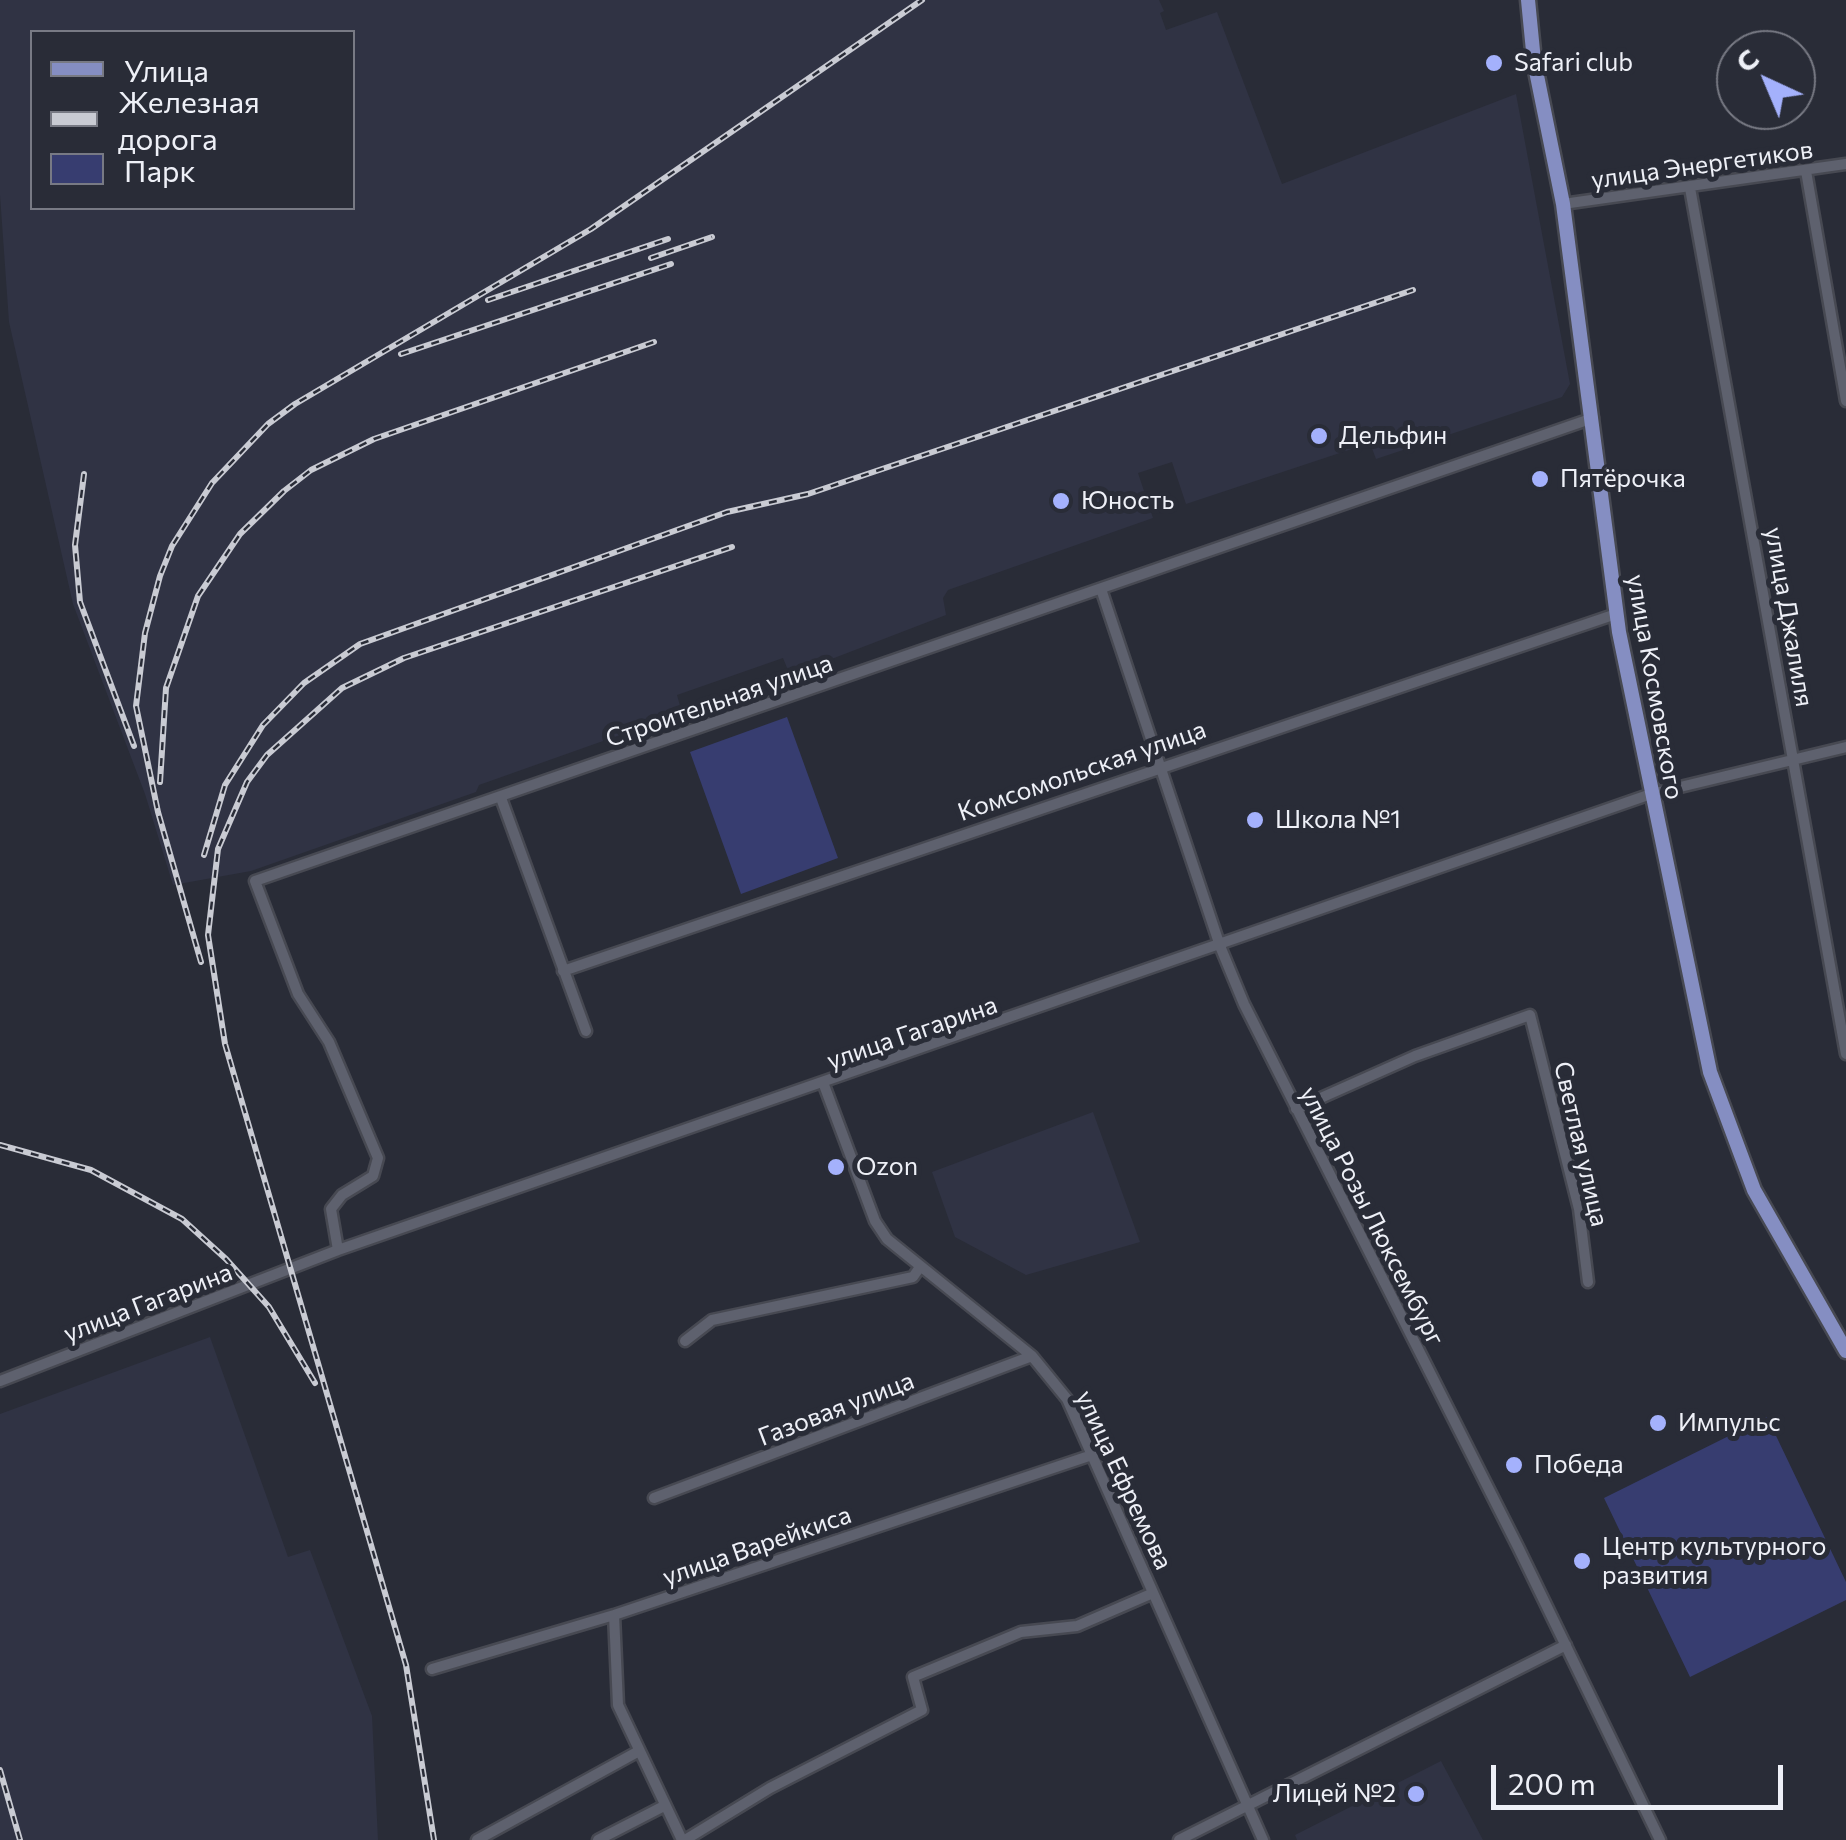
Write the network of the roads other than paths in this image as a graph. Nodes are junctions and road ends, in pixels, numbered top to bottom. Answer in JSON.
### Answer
{"nodes":[{"id":1,"x":1528,"y":0,"type":"edge"},
{"id":2,"x":1846,"y":164,"type":"edge"},
{"id":3,"x":1806,"y":171,"type":"junction"},
{"id":4,"x":1690,"y":188,"type":"junction"},
{"id":5,"x":1563,"y":204,"type":"junction"},
{"id":6,"x":1846,"y":401,"type":"edge"},
{"id":7,"x":1593,"y":418,"type":"junction"},
{"id":8,"x":1100,"y":589,"type":"junction"},
{"id":9,"x":1616,"y":614,"type":"junction"},
{"id":10,"x":1846,"y":747,"type":"edge"},
{"id":11,"x":1794,"y":757,"type":"junction"},
{"id":12,"x":1158,"y":766,"type":"junction"},
{"id":13,"x":1651,"y":794,"type":"junction"},
{"id":14,"x":501,"y":798,"type":"junction"},
{"id":15,"x":1220,"y":946,"type":"junction"},
{"id":16,"x":563,"y":971,"type":"junction"},
{"id":17,"x":586,"y":1031,"type":"dead end"},
{"id":18,"x":1846,"y":1054,"type":"edge"},
{"id":19,"x":824,"y":1085,"type":"junction"},
{"id":20,"x":1296,"y":1109,"type":"junction"},
{"id":21,"x":338,"y":1250,"type":"junction"},
{"id":22,"x":920,"y":1268,"type":"junction"},
{"id":23,"x":1588,"y":1282,"type":"dead end"},
{"id":24,"x":685,"y":1341,"type":"dead end"},
{"id":25,"x":1846,"y":1351,"type":"edge"},
{"id":26,"x":1032,"y":1356,"type":"junction"},
{"id":27,"x":0,"y":1381,"type":"edge"},
{"id":28,"x":1092,"y":1455,"type":"junction"},
{"id":29,"x":654,"y":1498,"type":"dead end"},
{"id":30,"x":1154,"y":1593,"type":"junction"},
{"id":31,"x":614,"y":1615,"type":"junction"},
{"id":32,"x":1566,"y":1645,"type":"junction"},
{"id":33,"x":432,"y":1669,"type":"dead end"},
{"id":34,"x":639,"y":1751,"type":"junction"},
{"id":35,"x":664,"y":1806,"type":"junction"},
{"id":36,"x":1246,"y":1808,"type":"junction"},
{"id":37,"x":477,"y":1840,"type":"edge"},
{"id":38,"x":598,"y":1840,"type":"edge"},
{"id":39,"x":684,"y":1840,"type":"edge"},
{"id":40,"x":1179,"y":1840,"type":"edge"},
{"id":41,"x":1263,"y":1840,"type":"edge"},
{"id":42,"x":1660,"y":1840,"type":"edge"}],
"edges":[{"from":1,"to":5,"type":"main road","name":"улица Космовского"},
{"from":2,"to":3,"type":"street","name":"улица Энергетиков"},
{"from":3,"to":4,"type":"street","name":"улица Энергетиков"},
{"from":3,"to":6,"type":"street"},
{"from":4,"to":5,"type":"street","name":"улица Энергетиков"},
{"from":4,"to":11,"type":"street","name":"улица Джалиля"},
{"from":5,"to":7,"type":"main road","name":"улица Космовского"},
{"from":7,"to":8,"type":"street","name":"Строительная улица"},
{"from":7,"to":9,"type":"main road","name":"улица Космовского"},
{"from":8,"to":12,"type":"street","name":"улица Розы Люксембург"},
{"from":8,"to":14,"type":"street","name":"Строительная улица"},
{"from":9,"to":12,"type":"street","name":"Комсомольская улица"},
{"from":9,"to":13,"type":"main road","name":"улица Космовского"},
{"from":10,"to":11,"type":"street","name":"улица Гагарина"},
{"from":11,"to":13,"type":"street","name":"улица Гагарина"},
{"from":11,"to":18,"type":"street","name":"улица Джалиля"},
{"from":12,"to":15,"type":"street","name":"улица Розы Люксембург"},
{"from":12,"to":16,"type":"street","name":"Комсомольская улица"},
{"from":13,"to":15,"type":"street","name":"улица Гагарина"},
{"from":13,"to":25,"type":"main road","name":"улица Космовского"},
{"from":14,"to":16,"type":"street"},
{"from":14,"to":21,"type":"street","name":"Строительная улица"},
{"from":15,"to":19,"type":"street","name":"улица Гагарина"},
{"from":15,"to":20,"type":"street","name":"улица Розы Люксембург"},
{"from":16,"to":17,"type":"street"},
{"from":19,"to":21,"type":"street","name":"улица Гагарина"},
{"from":19,"to":22,"type":"street","name":"улица Ефремова"},
{"from":20,"to":23,"type":"street","name":"Светлая улица"},
{"from":20,"to":32,"type":"street","name":"улица Розы Люксембург"},
{"from":21,"to":27,"type":"street","name":"улица Гагарина"},
{"from":22,"to":24,"type":"street"},
{"from":22,"to":26,"type":"street","name":"улица Ефремова"},
{"from":26,"to":28,"type":"street","name":"улица Ефремова"},
{"from":26,"to":29,"type":"street","name":"Газовая улица"},
{"from":28,"to":30,"type":"street","name":"улица Ефремова"},
{"from":28,"to":31,"type":"street","name":"улица Варейкиса"},
{"from":30,"to":36,"type":"street","name":"улица Ефремова"},
{"from":30,"to":39,"type":"street"},
{"from":31,"to":33,"type":"street","name":"улица Варейкиса"},
{"from":31,"to":34,"type":"street"},
{"from":32,"to":36,"type":"street"},
{"from":32,"to":42,"type":"street","name":"улица Розы Люксембург"},
{"from":34,"to":35,"type":"street"},
{"from":34,"to":37,"type":"street"},
{"from":35,"to":38,"type":"street"},
{"from":35,"to":39,"type":"street"},
{"from":36,"to":40,"type":"street"},
{"from":36,"to":41,"type":"street","name":"улица Ефремова"}]}
